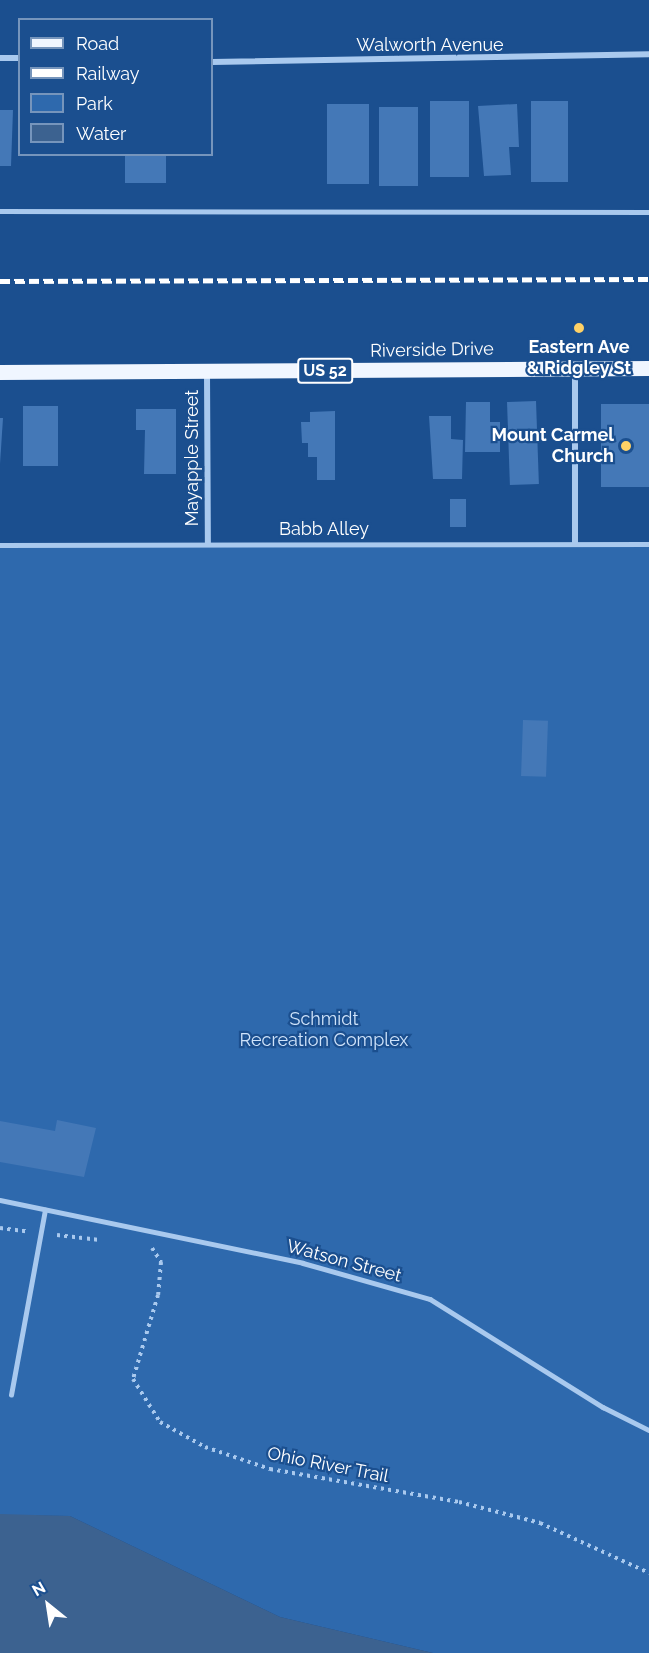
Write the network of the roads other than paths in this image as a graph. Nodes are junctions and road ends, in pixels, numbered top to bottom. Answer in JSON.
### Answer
{"nodes":[{"id":1,"x":649,"y":54,"type":"edge"},
{"id":2,"x":0,"y":58,"type":"edge"},
{"id":3,"x":18,"y":58,"type":"edge"},
{"id":4,"x":213,"y":62,"type":"edge"},
{"id":5,"x":0,"y":211,"type":"edge"},
{"id":6,"x":649,"y":212,"type":"edge"},
{"id":7,"x":575,"y":368,"type":"junction"},
{"id":8,"x":649,"y":368,"type":"edge"},
{"id":9,"x":0,"y":372,"type":"edge"},
{"id":10,"x":207,"y":373,"type":"junction"},
{"id":11,"x":208,"y":543,"type":"junction"},
{"id":12,"x":575,"y":543,"type":"junction"},
{"id":13,"x":649,"y":544,"type":"edge"},
{"id":14,"x":0,"y":545,"type":"edge"},
{"id":15,"x":0,"y":1200,"type":"edge"},
{"id":16,"x":45,"y":1210,"type":"junction"},
{"id":17,"x":11,"y":1395,"type":"dead end"},
{"id":18,"x":649,"y":1430,"type":"edge"}],
"edges":[{"from":1,"to":4,"type":"street","name":"Walworth Avenue"},
{"from":2,"to":3,"type":"street"},
{"from":5,"to":6,"type":"lane"},
{"from":7,"to":8,"type":"main road","name":"Riverside Drive","number":"US 52"},
{"from":7,"to":10,"type":"main road","name":"Riverside Drive","number":"US 52"},
{"from":7,"to":12,"type":"street"},
{"from":9,"to":10,"type":"main road","name":"Riverside Drive","number":"US 52"},
{"from":10,"to":11,"type":"street","name":"Mayapple Street"},
{"from":11,"to":12,"type":"lane","name":"Babb Alley"},
{"from":11,"to":14,"type":"lane","name":"Babb Alley"},
{"from":12,"to":13,"type":"lane","name":"Babb Alley"},
{"from":15,"to":16,"type":"lane","name":"Watson Street"},
{"from":16,"to":17,"type":"lane"},
{"from":16,"to":18,"type":"lane","name":"Watson Street"}]}
